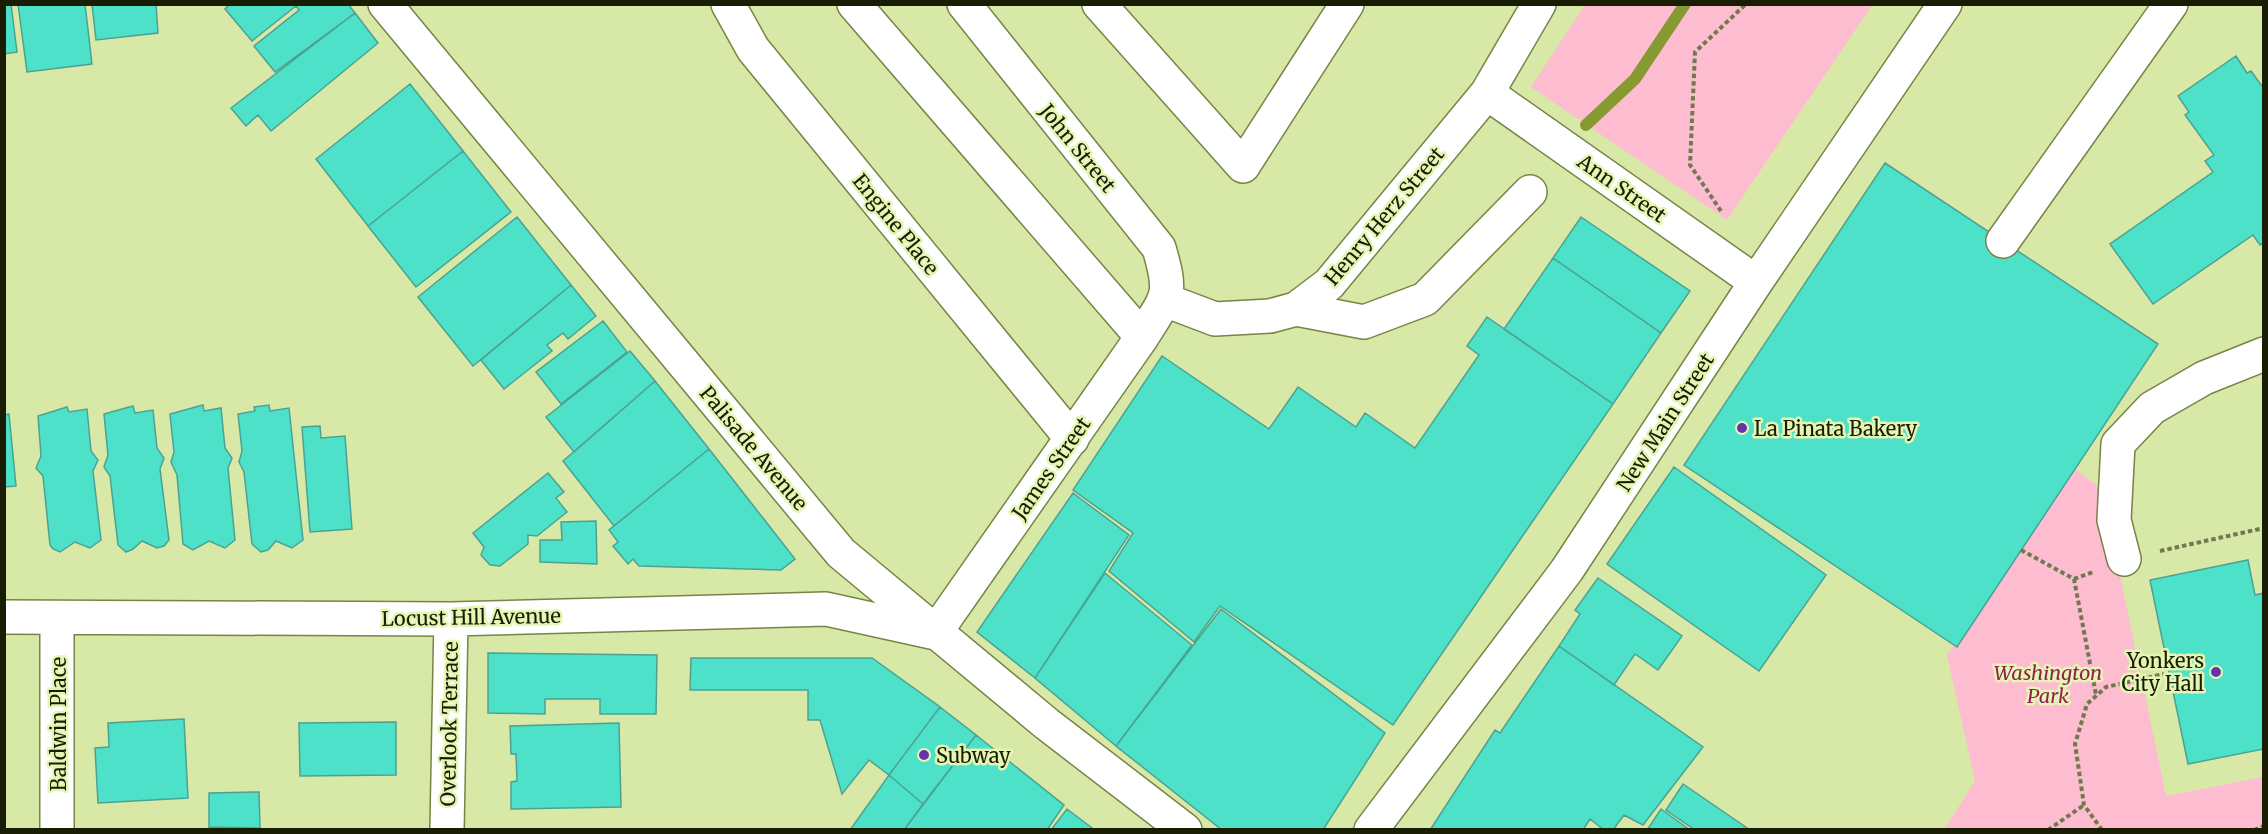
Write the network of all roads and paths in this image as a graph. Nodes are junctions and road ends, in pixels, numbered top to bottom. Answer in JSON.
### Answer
{"nodes":[{"id":1,"x":385,"y":4,"type":"edge"},
{"id":2,"x":728,"y":4,"type":"edge"},
{"id":3,"x":854,"y":4,"type":"edge"},
{"id":4,"x":964,"y":4,"type":"edge"},
{"id":5,"x":1099,"y":4,"type":"edge"},
{"id":6,"x":1347,"y":4,"type":"edge"},
{"id":7,"x":1539,"y":4,"type":"edge"},
{"id":8,"x":1746,"y":4,"type":"edge"},
{"id":9,"x":1945,"y":4,"type":"edge"},
{"id":10,"x":2171,"y":4,"type":"edge"},
{"id":11,"x":1487,"y":93,"type":"junction"},
{"id":12,"x":1530,"y":192,"type":"dead end"},
{"id":13,"x":1727,"y":220,"type":"dead end"},
{"id":14,"x":2003,"y":241,"type":"dead end"},
{"id":15,"x":1756,"y":282,"type":"junction"},
{"id":16,"x":1165,"y":300,"type":"junction"},
{"id":17,"x":1296,"y":309,"type":"junction"},
{"id":18,"x":1142,"y":337,"type":"junction"},
{"id":19,"x":2264,"y":354,"type":"edge"},
{"id":20,"x":1072,"y":439,"type":"junction"},
{"id":21,"x":2264,"y":528,"type":"edge"},
{"id":22,"x":2021,"y":550,"type":"dead end"},
{"id":23,"x":2124,"y":559,"type":"junction"},
{"id":24,"x":2074,"y":579,"type":"junction"},
{"id":25,"x":4,"y":617,"type":"edge"},
{"id":26,"x":57,"y":618,"type":"junction"},
{"id":27,"x":451,"y":619,"type":"junction"},
{"id":28,"x":935,"y":633,"type":"junction"},
{"id":29,"x":2164,"y":674,"type":"dead end"},
{"id":30,"x":2096,"y":696,"type":"junction"},
{"id":31,"x":2084,"y":805,"type":"junction"},
{"id":32,"x":2264,"y":826,"type":"edge"},
{"id":33,"x":57,"y":830,"type":"edge"},
{"id":34,"x":447,"y":830,"type":"edge"},
{"id":35,"x":1185,"y":830,"type":"edge"},
{"id":36,"x":1371,"y":830,"type":"edge"},
{"id":37,"x":2048,"y":830,"type":"edge"},
{"id":38,"x":2102,"y":830,"type":"edge"},
{"id":39,"x":2254,"y":830,"type":"edge"}],
"edges":[{"from":1,"to":28,"type":"street","name":"Palisade Avenue"},
{"from":2,"to":20,"type":"street","name":"Engine Place"},
{"from":3,"to":18,"type":"street"},
{"from":4,"to":16,"type":"street","name":"John Street"},
{"from":5,"to":6,"type":"street"},
{"from":7,"to":11,"type":"street","name":"Henry Herz Street"},
{"from":8,"to":13,"type":"path"},
{"from":9,"to":15,"type":"street","name":"New Main Street"},
{"from":10,"to":14,"type":"street"},
{"from":11,"to":15,"type":"street","name":"Ann Street"},
{"from":11,"to":17,"type":"street","name":"Henry Herz Street"},
{"from":12,"to":17,"type":"street"},
{"from":15,"to":36,"type":"street","name":"New Main Street"},
{"from":16,"to":17,"type":"street","name":"Henry Herz Street"},
{"from":16,"to":18,"type":"street","name":"James Street"},
{"from":18,"to":20,"type":"street","name":"James Street"},
{"from":19,"to":23,"type":"street"},
{"from":20,"to":28,"type":"street","name":"James Street"},
{"from":21,"to":23,"type":"path"},
{"from":22,"to":24,"type":"path"},
{"from":23,"to":24,"type":"path"},
{"from":24,"to":30,"type":"path"},
{"from":25,"to":26,"type":"street","name":"Locust Hill Avenue"},
{"from":26,"to":27,"type":"street","name":"Locust Hill Avenue"},
{"from":26,"to":33,"type":"street","name":"Baldwin Place"},
{"from":27,"to":28,"type":"street","name":"Locust Hill Avenue"},
{"from":27,"to":34,"type":"street","name":"Overlook Terrace"},
{"from":28,"to":35,"type":"street","name":"Palisade Avenue"},
{"from":29,"to":30,"type":"path"},
{"from":30,"to":31,"type":"path"},
{"from":31,"to":37,"type":"path"},
{"from":31,"to":38,"type":"path"},
{"from":32,"to":39,"type":"path"}]}
